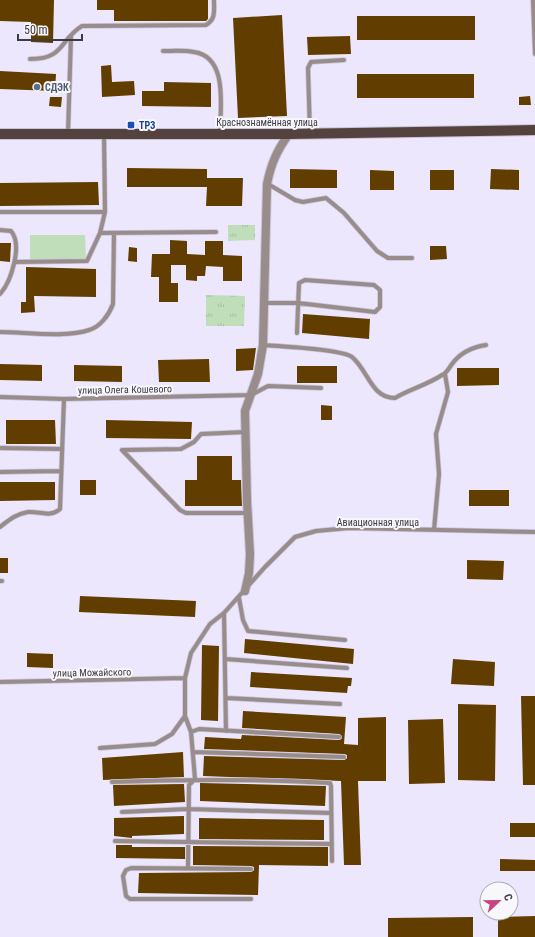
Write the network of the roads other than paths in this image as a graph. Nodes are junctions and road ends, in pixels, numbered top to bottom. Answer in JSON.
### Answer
{"nodes":[{"id":1,"x":214,"y":0,"type":"edge"},
{"id":2,"x":533,"y":0,"type":"edge"},
{"id":3,"x":71,"y":36,"type":"junction"},
{"id":4,"x":163,"y":51,"type":"dead end"},
{"id":5,"x":535,"y":54,"type":"edge"},
{"id":6,"x":30,"y":60,"type":"dead end"},
{"id":7,"x":344,"y":60,"type":"dead end"},
{"id":8,"x":535,"y":130,"type":"edge"},
{"id":9,"x":68,"y":133,"type":"junction"},
{"id":10,"x":0,"y":134,"type":"edge"},
{"id":11,"x":104,"y":134,"type":"junction"},
{"id":12,"x":220,"y":134,"type":"junction"},
{"id":13,"x":288,"y":134,"type":"junction"},
{"id":14,"x":310,"y":134,"type":"junction"},
{"id":15,"x":267,"y":184,"type":"junction"},
{"id":16,"x":0,"y":212,"type":"edge"},
{"id":17,"x":105,"y":212,"type":"junction"},
{"id":18,"x":0,"y":230,"type":"edge"},
{"id":19,"x":216,"y":232,"type":"dead end"},
{"id":20,"x":100,"y":233,"type":"junction"},
{"id":21,"x":114,"y":233,"type":"junction"},
{"id":22,"x":412,"y":258,"type":"dead end"},
{"id":23,"x":15,"y":262,"type":"junction"},
{"id":24,"x":0,"y":294,"type":"edge"},
{"id":25,"x":265,"y":303,"type":"junction"},
{"id":26,"x":298,"y":303,"type":"junction"},
{"id":27,"x":0,"y":332,"type":"edge"},
{"id":28,"x":297,"y":333,"type":"dead end"},
{"id":29,"x":263,"y":345,"type":"junction"},
{"id":30,"x":486,"y":345,"type":"dead end"},
{"id":31,"x":445,"y":374,"type":"junction"},
{"id":32,"x":321,"y":388,"type":"dead end"},
{"id":33,"x":251,"y":395,"type":"junction"},
{"id":34,"x":0,"y":398,"type":"edge"},
{"id":35,"x":64,"y":399,"type":"junction"},
{"id":36,"x":245,"y":432,"type":"junction"},
{"id":37,"x":0,"y":448,"type":"edge"},
{"id":38,"x":62,"y":448,"type":"junction"},
{"id":39,"x":62,"y":471,"type":"junction"},
{"id":40,"x":0,"y":472,"type":"edge"},
{"id":41,"x":247,"y":513,"type":"junction"},
{"id":42,"x":0,"y":527,"type":"edge"},
{"id":43,"x":434,"y":530,"type":"junction"},
{"id":44,"x":535,"y":532,"type":"edge"},
{"id":45,"x":245,"y":591,"type":"junction"},
{"id":46,"x":239,"y":598,"type":"junction"},
{"id":47,"x":224,"y":612,"type":"junction"},
{"id":48,"x":345,"y":640,"type":"dead end"},
{"id":49,"x":225,"y":659,"type":"junction"},
{"id":50,"x":347,"y":668,"type":"dead end"},
{"id":51,"x":185,"y":678,"type":"junction"},
{"id":52,"x":0,"y":682,"type":"edge"},
{"id":53,"x":226,"y":698,"type":"junction"},
{"id":54,"x":340,"y":704,"type":"dead end"},
{"id":55,"x":185,"y":716,"type":"junction"},
{"id":56,"x":226,"y":731,"type":"junction"},
{"id":57,"x":191,"y":732,"type":"junction"},
{"id":58,"x":339,"y":737,"type":"dead end"},
{"id":59,"x":100,"y":748,"type":"dead end"},
{"id":60,"x":193,"y":752,"type":"junction"},
{"id":61,"x":344,"y":757,"type":"dead end"},
{"id":62,"x":195,"y":779,"type":"junction"},
{"id":63,"x":112,"y":782,"type":"dead end"},
{"id":64,"x":188,"y":809,"type":"junction"},
{"id":65,"x":122,"y":812,"type":"dead end"},
{"id":66,"x":332,"y":813,"type":"junction"},
{"id":67,"x":115,"y":841,"type":"dead end"},
{"id":68,"x":188,"y":842,"type":"junction"},
{"id":69,"x":332,"y":844,"type":"junction"},
{"id":70,"x":332,"y":861,"type":"dead end"},
{"id":71,"x":188,"y":868,"type":"junction"},
{"id":72,"x":251,"y":869,"type":"dead end"},
{"id":73,"x":251,"y":900,"type":"dead end"}],
"edges":[{"from":1,"to":3,"type":"lane"},
{"from":2,"to":5,"type":"lane"},
{"from":3,"to":6,"type":"lane"},
{"from":3,"to":9,"type":"lane"},
{"from":4,"to":12,"type":"lane"},
{"from":7,"to":14,"type":"lane"},
{"from":8,"to":14,"type":"main road","name":"Краснознамённая улица"},
{"from":9,"to":10,"type":"main road","name":"Краснознамённая улица"},
{"from":9,"to":11,"type":"main road","name":"Краснознамённая улица"},
{"from":11,"to":12,"type":"main road","name":"Краснознамённая улица"},
{"from":11,"to":17,"type":"lane"},
{"from":12,"to":13,"type":"main road","name":"Краснознамённая улица"},
{"from":13,"to":14,"type":"main road","name":"Краснознамённая улица"},
{"from":13,"to":15,"type":"street"},
{"from":15,"to":22,"type":"lane"},
{"from":15,"to":25,"type":"street"},
{"from":16,"to":17,"type":"lane"},
{"from":17,"to":20,"type":"lane"},
{"from":18,"to":23,"type":"lane"},
{"from":19,"to":21,"type":"lane"},
{"from":20,"to":21,"type":"lane"},
{"from":20,"to":23,"type":"lane"},
{"from":21,"to":27,"type":"lane"},
{"from":23,"to":24,"type":"lane"},
{"from":25,"to":26,"type":"lane"},
{"from":25,"to":29,"type":"street"},
{"from":26,"to":26,"type":"lane"},
{"from":26,"to":28,"type":"lane"},
{"from":29,"to":31,"type":"lane"},
{"from":29,"to":33,"type":"street"},
{"from":30,"to":31,"type":"lane"},
{"from":31,"to":43,"type":"lane"},
{"from":32,"to":33,"type":"lane"},
{"from":33,"to":35,"type":"lane","name":"улица Олега Кошевого"},
{"from":33,"to":36,"type":"street"},
{"from":34,"to":35,"type":"lane","name":"улица Олега Кошевого"},
{"from":35,"to":38,"type":"lane"},
{"from":36,"to":41,"type":"street"},
{"from":36,"to":41,"type":"lane"},
{"from":37,"to":38,"type":"lane"},
{"from":38,"to":39,"type":"lane"},
{"from":39,"to":40,"type":"lane"},
{"from":39,"to":42,"type":"lane"},
{"from":41,"to":45,"type":"street"},
{"from":43,"to":44,"type":"lane","name":"Авиационная улица"},
{"from":43,"to":45,"type":"lane","name":"Авиационная улица"},
{"from":45,"to":46,"type":"lane","name":"Авиационная улица"},
{"from":46,"to":47,"type":"lane","name":"Авиационная улица"},
{"from":46,"to":48,"type":"lane"},
{"from":47,"to":49,"type":"lane"},
{"from":47,"to":51,"type":"lane","name":"Авиационная улица"},
{"from":49,"to":50,"type":"lane"},
{"from":49,"to":53,"type":"lane"},
{"from":51,"to":52,"type":"lane","name":"улица Можайского"},
{"from":51,"to":55,"type":"lane","name":"Авиационная улица"},
{"from":53,"to":54,"type":"lane"},
{"from":53,"to":56,"type":"lane"},
{"from":55,"to":57,"type":"lane"},
{"from":55,"to":59,"type":"lane"},
{"from":56,"to":57,"type":"lane"},
{"from":56,"to":58,"type":"lane"},
{"from":57,"to":60,"type":"lane"},
{"from":60,"to":61,"type":"lane"},
{"from":60,"to":62,"type":"lane"},
{"from":62,"to":63,"type":"lane"},
{"from":62,"to":64,"type":"lane"},
{"from":62,"to":66,"type":"lane"},
{"from":64,"to":65,"type":"lane"},
{"from":64,"to":66,"type":"lane"},
{"from":64,"to":68,"type":"lane"},
{"from":66,"to":69,"type":"lane"},
{"from":67,"to":68,"type":"lane"},
{"from":68,"to":69,"type":"lane"},
{"from":68,"to":71,"type":"lane"},
{"from":69,"to":70,"type":"lane"},
{"from":71,"to":72,"type":"lane"},
{"from":71,"to":73,"type":"lane"}]}
